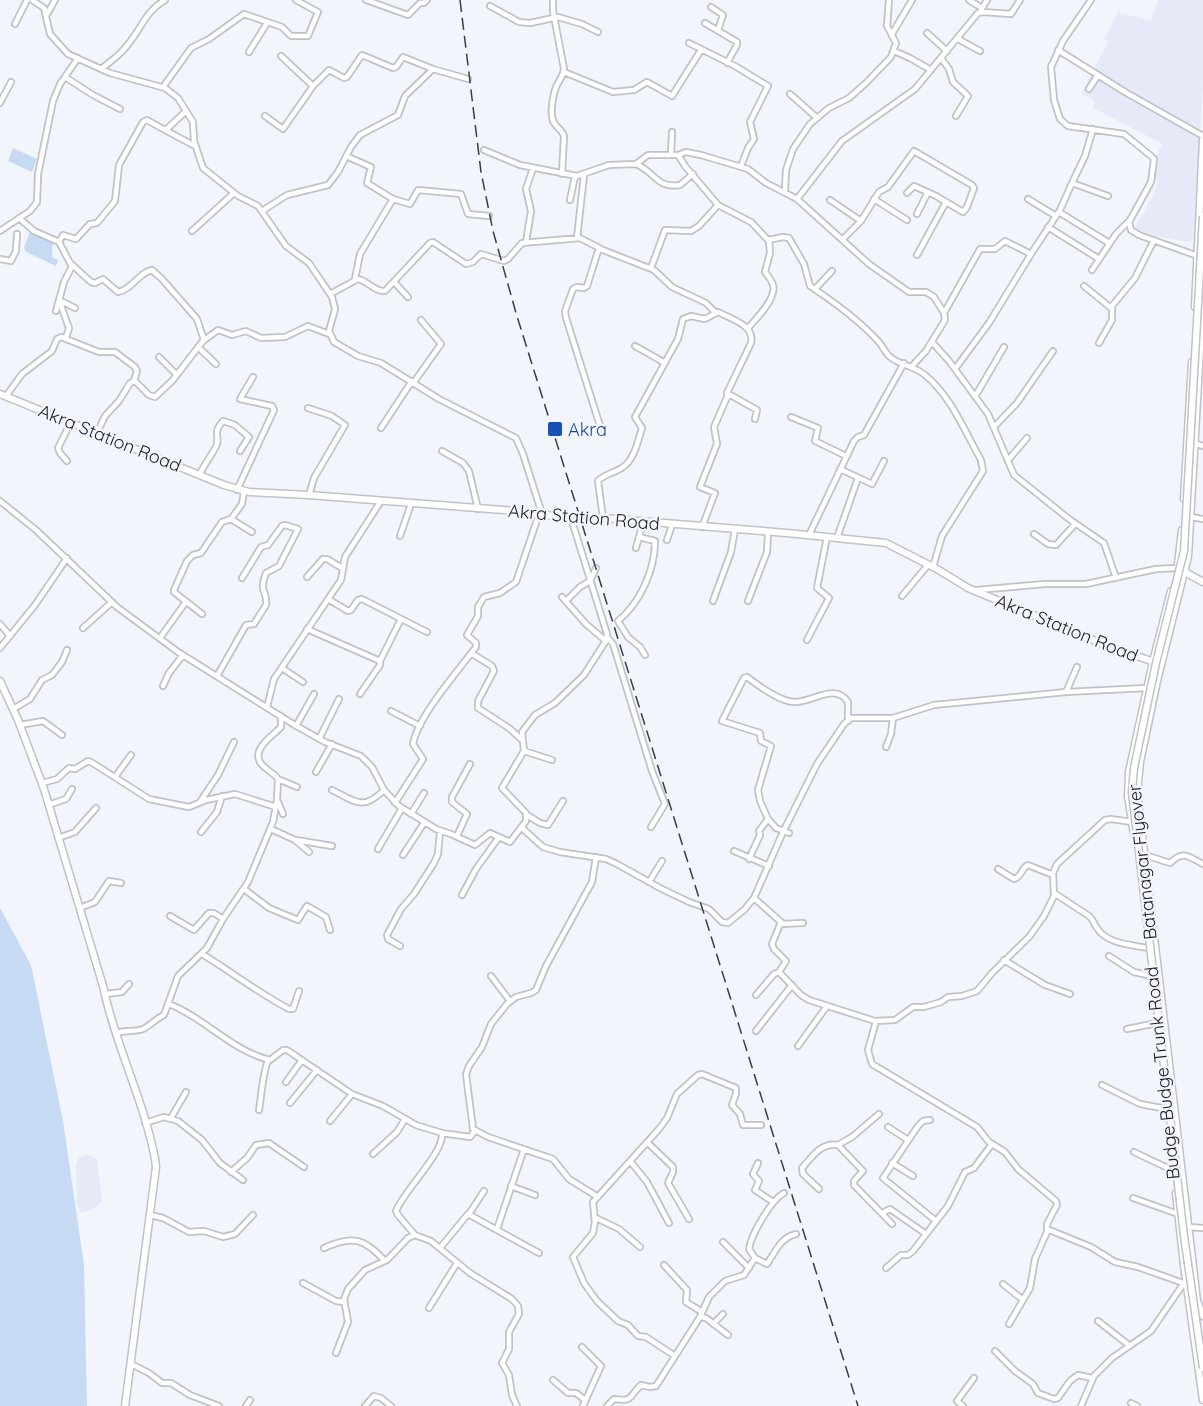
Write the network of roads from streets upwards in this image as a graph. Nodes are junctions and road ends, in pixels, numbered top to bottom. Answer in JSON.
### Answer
{"nodes":[{"id":1,"x":27,"y":0,"type":"edge"},
{"id":2,"x":32,"y":0,"type":"edge"},
{"id":3,"x":55,"y":0,"type":"edge"},
{"id":4,"x":165,"y":0,"type":"edge"},
{"id":5,"x":296,"y":0,"type":"edge"},
{"id":6,"x":366,"y":0,"type":"edge"},
{"id":7,"x":427,"y":0,"type":"edge"},
{"id":8,"x":553,"y":0,"type":"edge"},
{"id":9,"x":889,"y":0,"type":"edge"},
{"id":10,"x":912,"y":0,"type":"edge"},
{"id":11,"x":969,"y":0,"type":"edge"},
{"id":12,"x":987,"y":0,"type":"edge"},
{"id":13,"x":1020,"y":0,"type":"edge"},
{"id":14,"x":1091,"y":0,"type":"edge"},
{"id":15,"x":490,"y":6,"type":"dead end"},
{"id":16,"x":711,"y":7,"type":"dead end"},
{"id":17,"x":981,"y":10,"type":"junction"},
{"id":18,"x":46,"y":16,"type":"junction"},
{"id":19,"x":554,"y":17,"type":"junction"},
{"id":20,"x":267,"y":23,"type":"junction"},
{"id":21,"x":705,"y":23,"type":"dead end"},
{"id":22,"x":15,"y":24,"type":"dead end"},
{"id":23,"x":718,"y":30,"type":"junction"},
{"id":24,"x":598,"y":32,"type":"dead end"},
{"id":25,"x":927,"y":33,"type":"dead end"},
{"id":26,"x":892,"y":34,"type":"junction"},
{"id":27,"x":957,"y":39,"type":"junction"},
{"id":28,"x":689,"y":43,"type":"dead end"},
{"id":29,"x":701,"y":50,"type":"junction"},
{"id":30,"x":894,"y":51,"type":"junction"},
{"id":31,"x":947,"y":51,"type":"junction"},
{"id":32,"x":980,"y":51,"type":"dead end"},
{"id":33,"x":1058,"y":51,"type":"junction"},
{"id":34,"x":249,"y":52,"type":"dead end"},
{"id":35,"x":281,"y":56,"type":"dead end"},
{"id":36,"x":78,"y":58,"type":"junction"},
{"id":37,"x":941,"y":58,"type":"junction"},
{"id":38,"x":727,"y":63,"type":"junction"},
{"id":39,"x":101,"y":69,"type":"junction"},
{"id":40,"x":434,"y":69,"type":"junction"},
{"id":41,"x":931,"y":70,"type":"junction"},
{"id":42,"x":564,"y":72,"type":"junction"},
{"id":43,"x":1098,"y":75,"type":"junction"},
{"id":44,"x":65,"y":77,"type":"junction"},
{"id":45,"x":468,"y":79,"type":"dead end"},
{"id":46,"x":11,"y":82,"type":"dead end"},
{"id":47,"x":314,"y":86,"type":"junction"},
{"id":48,"x":163,"y":87,"type":"junction"},
{"id":49,"x":1089,"y":89,"type":"dead end"},
{"id":50,"x":790,"y":94,"type":"dead end"},
{"id":51,"x":0,"y":103,"type":"edge"},
{"id":52,"x":120,"y":109,"type":"dead end"},
{"id":53,"x":186,"y":111,"type":"junction"},
{"id":54,"x":957,"y":116,"type":"dead end"},
{"id":55,"x":265,"y":117,"type":"dead end"},
{"id":56,"x":816,"y":117,"type":"junction"},
{"id":57,"x":1093,"y":129,"type":"junction"},
{"id":58,"x":165,"y":130,"type":"junction"},
{"id":59,"x":672,"y":132,"type":"dead end"},
{"id":60,"x":1203,"y":138,"type":"edge"},
{"id":61,"x":195,"y":146,"type":"junction"},
{"id":62,"x":484,"y":150,"type":"dead end"},
{"id":63,"x":670,"y":154,"type":"junction"},
{"id":64,"x":678,"y":155,"type":"junction"},
{"id":65,"x":346,"y":156,"type":"junction"},
{"id":66,"x":636,"y":164,"type":"junction"},
{"id":67,"x":741,"y":166,"type":"junction"},
{"id":68,"x":533,"y":168,"type":"junction"},
{"id":69,"x":562,"y":174,"type":"junction"},
{"id":70,"x":693,"y":174,"type":"junction"},
{"id":71,"x":584,"y":175,"type":"junction"},
{"id":72,"x":575,"y":176,"type":"junction"},
{"id":73,"x":1072,"y":183,"type":"junction"},
{"id":74,"x":785,"y":191,"type":"junction"},
{"id":75,"x":928,"y":192,"type":"junction"},
{"id":76,"x":234,"y":193,"type":"junction"},
{"id":77,"x":908,"y":193,"type":"dead end"},
{"id":78,"x":1108,"y":196,"type":"dead end"},
{"id":79,"x":393,"y":199,"type":"junction"},
{"id":80,"x":797,"y":199,"type":"junction"},
{"id":81,"x":874,"y":199,"type":"junction"},
{"id":82,"x":1028,"y":199,"type":"dead end"},
{"id":83,"x":570,"y":200,"type":"dead end"},
{"id":84,"x":830,"y":200,"type":"dead end"},
{"id":85,"x":946,"y":202,"type":"junction"},
{"id":86,"x":718,"y":205,"type":"junction"},
{"id":87,"x":262,"y":211,"type":"junction"},
{"id":88,"x":917,"y":213,"type":"dead end"},
{"id":89,"x":1058,"y":214,"type":"junction"},
{"id":90,"x":489,"y":216,"type":"dead end"},
{"id":91,"x":1203,"y":216,"type":"edge"},
{"id":92,"x":19,"y":218,"type":"junction"},
{"id":93,"x":907,"y":220,"type":"dead end"},
{"id":94,"x":1130,"y":220,"type":"junction"},
{"id":95,"x":861,"y":221,"type":"junction"},
{"id":96,"x":1048,"y":227,"type":"junction"},
{"id":97,"x":0,"y":231,"type":"edge"},
{"id":98,"x":192,"y":231,"type":"dead end"},
{"id":99,"x":17,"y":234,"type":"dead end"},
{"id":100,"x":577,"y":238,"type":"junction"},
{"id":101,"x":843,"y":238,"type":"junction"},
{"id":102,"x":769,"y":240,"type":"junction"},
{"id":103,"x":1154,"y":240,"type":"junction"},
{"id":104,"x":59,"y":242,"type":"junction"},
{"id":105,"x":526,"y":242,"type":"junction"},
{"id":106,"x":1109,"y":243,"type":"junction"},
{"id":107,"x":599,"y":248,"type":"junction"},
{"id":108,"x":1031,"y":254,"type":"junction"},
{"id":109,"x":917,"y":255,"type":"dead end"},
{"id":110,"x":1200,"y":257,"type":"edge"},
{"id":111,"x":1099,"y":259,"type":"junction"},
{"id":112,"x":0,"y":260,"type":"edge"},
{"id":113,"x":72,"y":266,"type":"junction"},
{"id":114,"x":651,"y":268,"type":"junction"},
{"id":115,"x":1092,"y":270,"type":"dead end"},
{"id":116,"x":832,"y":271,"type":"dead end"},
{"id":117,"x":355,"y":279,"type":"junction"},
{"id":118,"x":394,"y":282,"type":"junction"},
{"id":119,"x":1084,"y":286,"type":"dead end"},
{"id":120,"x":815,"y":290,"type":"junction"},
{"id":121,"x":330,"y":294,"type":"junction"},
{"id":122,"x":1203,"y":296,"type":"edge"},
{"id":123,"x":408,"y":297,"type":"dead end"},
{"id":124,"x":59,"y":300,"type":"junction"},
{"id":125,"x":75,"y":308,"type":"dead end"},
{"id":126,"x":1111,"y":308,"type":"junction"},
{"id":127,"x":56,"y":310,"type":"dead end"},
{"id":128,"x":715,"y":312,"type":"junction"},
{"id":129,"x":944,"y":313,"type":"junction"},
{"id":130,"x":421,"y":320,"type":"dead end"},
{"id":131,"x":748,"y":328,"type":"junction"},
{"id":132,"x":1202,"y":333,"type":"edge"},
{"id":133,"x":329,"y":334,"type":"junction"},
{"id":134,"x":64,"y":337,"type":"junction"},
{"id":135,"x":204,"y":340,"type":"junction"},
{"id":136,"x":932,"y":342,"type":"junction"},
{"id":137,"x":1099,"y":343,"type":"dead end"},
{"id":138,"x":635,"y":346,"type":"dead end"},
{"id":139,"x":198,"y":347,"type":"junction"},
{"id":140,"x":1004,"y":347,"type":"dead end"},
{"id":141,"x":1053,"y":351,"type":"dead end"},
{"id":142,"x":159,"y":357,"type":"dead end"},
{"id":143,"x":665,"y":363,"type":"junction"},
{"id":144,"x":904,"y":363,"type":"junction"},
{"id":145,"x":216,"y":364,"type":"dead end"},
{"id":146,"x":912,"y":366,"type":"junction"},
{"id":147,"x":955,"y":369,"type":"junction"},
{"id":148,"x":177,"y":375,"type":"junction"},
{"id":149,"x":253,"y":377,"type":"dead end"},
{"id":150,"x":134,"y":381,"type":"junction"},
{"id":151,"x":413,"y":382,"type":"junction"},
{"id":152,"x":1200,"y":384,"type":"edge"},
{"id":153,"x":3,"y":395,"type":"edge"},
{"id":154,"x":728,"y":395,"type":"junction"},
{"id":155,"x":976,"y":395,"type":"junction"},
{"id":156,"x":308,"y":408,"type":"dead end"},
{"id":157,"x":792,"y":417,"type":"dead end"},
{"id":158,"x":755,"y":419,"type":"dead end"},
{"id":159,"x":71,"y":422,"type":"junction"},
{"id":160,"x":994,"y":427,"type":"junction"},
{"id":161,"x":381,"y":428,"type":"dead end"},
{"id":162,"x":601,"y":429,"type":"dead end"},
{"id":163,"x":96,"y":433,"type":"junction"},
{"id":164,"x":1027,"y":438,"type":"dead end"},
{"id":165,"x":1194,"y":443,"type":"junction"},
{"id":166,"x":1203,"y":446,"type":"edge"},
{"id":167,"x":240,"y":451,"type":"dead end"},
{"id":168,"x":442,"y":451,"type":"dead end"},
{"id":169,"x":846,"y":456,"type":"junction"},
{"id":170,"x":1009,"y":459,"type":"junction"},
{"id":171,"x":67,"y":461,"type":"dead end"},
{"id":172,"x":884,"y":461,"type":"dead end"},
{"id":173,"x":840,"y":470,"type":"junction"},
{"id":174,"x":200,"y":474,"type":"junction"},
{"id":175,"x":858,"y":478,"type":"junction"},
{"id":176,"x":241,"y":490,"type":"junction"},
{"id":177,"x":309,"y":495,"type":"junction"},
{"id":178,"x":0,"y":501,"type":"edge"},
{"id":179,"x":381,"y":501,"type":"junction"},
{"id":180,"x":411,"y":504,"type":"junction"},
{"id":181,"x":478,"y":509,"type":"junction"},
{"id":182,"x":540,"y":514,"type":"junction"},
{"id":183,"x":1191,"y":517,"type":"junction"},
{"id":184,"x":571,"y":518,"type":"junction"},
{"id":185,"x":603,"y":518,"type":"junction"},
{"id":186,"x":231,"y":519,"type":"junction"},
{"id":187,"x":1203,"y":519,"type":"edge"},
{"id":188,"x":643,"y":522,"type":"junction"},
{"id":189,"x":1075,"y":524,"type":"junction"},
{"id":190,"x":672,"y":525,"type":"junction"},
{"id":191,"x":702,"y":527,"type":"junction"},
{"id":192,"x":735,"y":529,"type":"junction"},
{"id":193,"x":252,"y":532,"type":"dead end"},
{"id":194,"x":768,"y":532,"type":"junction"},
{"id":195,"x":1034,"y":534,"type":"dead end"},
{"id":196,"x":809,"y":535,"type":"junction"},
{"id":197,"x":399,"y":536,"type":"dead end"},
{"id":198,"x":639,"y":537,"type":"junction"},
{"id":199,"x":826,"y":537,"type":"junction"},
{"id":200,"x":837,"y":538,"type":"junction"},
{"id":201,"x":667,"y":540,"type":"dead end"},
{"id":202,"x":636,"y":548,"type":"dead end"},
{"id":203,"x":66,"y":558,"type":"junction"},
{"id":204,"x":930,"y":566,"type":"junction"},
{"id":205,"x":342,"y":568,"type":"junction"},
{"id":206,"x":596,"y":568,"type":"dead end"},
{"id":207,"x":1178,"y":568,"type":"junction"},
{"id":208,"x":1185,"y":571,"type":"junction"},
{"id":209,"x":307,"y":577,"type":"dead end"},
{"id":210,"x":242,"y":578,"type":"dead end"},
{"id":211,"x":1116,"y":578,"type":"junction"},
{"id":212,"x":590,"y":581,"type":"junction"},
{"id":213,"x":1203,"y":582,"type":"edge"},
{"id":214,"x":974,"y":591,"type":"junction"},
{"id":215,"x":902,"y":596,"type":"dead end"},
{"id":216,"x":328,"y":599,"type":"junction"},
{"id":217,"x":713,"y":601,"type":"dead end"},
{"id":218,"x":748,"y":601,"type":"dead end"},
{"id":219,"x":112,"y":602,"type":"junction"},
{"id":220,"x":185,"y":603,"type":"junction"},
{"id":221,"x":202,"y":614,"type":"dead end"},
{"id":222,"x":401,"y":620,"type":"junction"},
{"id":223,"x":0,"y":624,"type":"edge"},
{"id":224,"x":83,"y":628,"type":"dead end"},
{"id":225,"x":307,"y":629,"type":"junction"},
{"id":226,"x":427,"y":632,"type":"dead end"},
{"id":227,"x":10,"y":636,"type":"junction"},
{"id":228,"x":160,"y":638,"type":"junction"},
{"id":229,"x":607,"y":639,"type":"junction"},
{"id":230,"x":807,"y":640,"type":"dead end"},
{"id":231,"x":0,"y":648,"type":"edge"},
{"id":232,"x":67,"y":650,"type":"dead end"},
{"id":233,"x":471,"y":653,"type":"junction"},
{"id":234,"x":183,"y":655,"type":"junction"},
{"id":235,"x":645,"y":655,"type":"dead end"},
{"id":236,"x":380,"y":661,"type":"junction"},
{"id":237,"x":1153,"y":662,"type":"junction"},
{"id":238,"x":1161,"y":664,"type":"junction"},
{"id":239,"x":1077,"y":667,"type":"dead end"},
{"id":240,"x":282,"y":668,"type":"junction"},
{"id":241,"x":217,"y":676,"type":"junction"},
{"id":242,"x":0,"y":681,"type":"edge"},
{"id":243,"x":303,"y":682,"type":"dead end"},
{"id":244,"x":1156,"y":684,"type":"junction"},
{"id":245,"x":1148,"y":685,"type":"junction"},
{"id":246,"x":163,"y":686,"type":"dead end"},
{"id":247,"x":1066,"y":692,"type":"junction"},
{"id":248,"x":314,"y":694,"type":"dead end"},
{"id":249,"x":360,"y":694,"type":"dead end"},
{"id":250,"x":339,"y":699,"type":"dead end"},
{"id":251,"x":267,"y":706,"type":"junction"},
{"id":252,"x":13,"y":709,"type":"junction"},
{"id":253,"x":391,"y":711,"type":"dead end"},
{"id":254,"x":281,"y":716,"type":"junction"},
{"id":255,"x":893,"y":718,"type":"junction"},
{"id":256,"x":848,"y":721,"type":"junction"},
{"id":257,"x":20,"y":725,"type":"junction"},
{"id":258,"x":296,"y":726,"type":"junction"},
{"id":259,"x":420,"y":726,"type":"junction"},
{"id":260,"x":62,"y":735,"type":"dead end"},
{"id":261,"x":319,"y":739,"type":"junction"},
{"id":262,"x":523,"y":741,"type":"junction"},
{"id":263,"x":234,"y":742,"type":"dead end"},
{"id":264,"x":333,"y":744,"type":"junction"},
{"id":265,"x":886,"y":747,"type":"dead end"},
{"id":266,"x":524,"y":751,"type":"junction"},
{"id":267,"x":131,"y":755,"type":"dead end"},
{"id":268,"x":552,"y":760,"type":"dead end"},
{"id":269,"x":470,"y":764,"type":"dead end"},
{"id":270,"x":316,"y":772,"type":"dead end"},
{"id":271,"x":115,"y":777,"type":"junction"},
{"id":272,"x":278,"y":778,"type":"junction"},
{"id":273,"x":42,"y":783,"type":"junction"},
{"id":274,"x":297,"y":787,"type":"dead end"},
{"id":275,"x":72,"y":789,"type":"dead end"},
{"id":276,"x":332,"y":790,"type":"dead end"},
{"id":277,"x":384,"y":790,"type":"junction"},
{"id":278,"x":424,"y":793,"type":"dead end"},
{"id":279,"x":222,"y":796,"type":"junction"},
{"id":280,"x":277,"y":801,"type":"junction"},
{"id":281,"x":563,"y":801,"type":"dead end"},
{"id":282,"x":200,"y":802,"type":"junction"},
{"id":283,"x":395,"y":803,"type":"junction"},
{"id":284,"x":48,"y":805,"type":"junction"},
{"id":285,"x":276,"y":807,"type":"junction"},
{"id":286,"x":96,"y":808,"type":"dead end"},
{"id":287,"x":402,"y":808,"type":"junction"},
{"id":288,"x":283,"y":814,"type":"dead end"},
{"id":289,"x":411,"y":814,"type":"junction"},
{"id":290,"x":527,"y":815,"type":"junction"},
{"id":291,"x":768,"y":819,"type":"junction"},
{"id":292,"x":1132,"y":822,"type":"junction"},
{"id":293,"x":424,"y":823,"type":"junction"},
{"id":294,"x":651,"y":827,"type":"dead end"},
{"id":295,"x":522,"y":828,"type":"junction"},
{"id":296,"x":271,"y":829,"type":"junction"},
{"id":297,"x":440,"y":831,"type":"junction"},
{"id":298,"x":783,"y":831,"type":"junction"},
{"id":299,"x":201,"y":832,"type":"dead end"},
{"id":300,"x":789,"y":833,"type":"dead end"},
{"id":301,"x":456,"y":836,"type":"junction"},
{"id":302,"x":499,"y":837,"type":"junction"},
{"id":303,"x":58,"y":838,"type":"junction"},
{"id":304,"x":295,"y":840,"type":"junction"},
{"id":305,"x":332,"y":846,"type":"dead end"},
{"id":306,"x":378,"y":849,"type":"dead end"},
{"id":307,"x":734,"y":851,"type":"dead end"},
{"id":308,"x":309,"y":852,"type":"dead end"},
{"id":309,"x":403,"y":855,"type":"dead end"},
{"id":310,"x":1145,"y":855,"type":"junction"},
{"id":311,"x":596,"y":857,"type":"junction"},
{"id":312,"x":750,"y":859,"type":"junction"},
{"id":313,"x":662,"y":861,"type":"dead end"},
{"id":314,"x":1203,"y":864,"type":"edge"},
{"id":315,"x":769,"y":866,"type":"junction"},
{"id":316,"x":998,"y":869,"type":"dead end"},
{"id":317,"x":1053,"y":875,"type":"junction"},
{"id":318,"x":650,"y":882,"type":"junction"},
{"id":319,"x":121,"y":883,"type":"dead end"},
{"id":320,"x":244,"y":890,"type":"junction"},
{"id":321,"x":1054,"y":893,"type":"junction"},
{"id":322,"x":462,"y":895,"type":"dead end"},
{"id":323,"x":754,"y":898,"type":"junction"},
{"id":324,"x":80,"y":908,"type":"junction"},
{"id":325,"x":170,"y":916,"type":"dead end"},
{"id":326,"x":224,"y":919,"type":"junction"},
{"id":327,"x":803,"y":923,"type":"dead end"},
{"id":328,"x":781,"y":924,"type":"junction"},
{"id":329,"x":330,"y":930,"type":"dead end"},
{"id":330,"x":400,"y":946,"type":"dead end"},
{"id":331,"x":1148,"y":948,"type":"junction"},
{"id":332,"x":202,"y":954,"type":"junction"},
{"id":333,"x":1109,"y":956,"type":"dead end"},
{"id":334,"x":1004,"y":960,"type":"junction"},
{"id":335,"x":779,"y":972,"type":"junction"},
{"id":336,"x":490,"y":976,"type":"dead end"},
{"id":337,"x":1152,"y":976,"type":"junction"},
{"id":338,"x":129,"y":984,"type":"dead end"},
{"id":339,"x":792,"y":985,"type":"junction"},
{"id":340,"x":299,"y":991,"type":"dead end"},
{"id":341,"x":105,"y":994,"type":"junction"},
{"id":342,"x":1070,"y":994,"type":"dead end"},
{"id":343,"x":756,"y":995,"type":"dead end"},
{"id":344,"x":510,"y":1001,"type":"junction"},
{"id":345,"x":169,"y":1004,"type":"junction"},
{"id":346,"x":827,"y":1006,"type":"junction"},
{"id":347,"x":876,"y":1021,"type":"junction"},
{"id":348,"x":1157,"y":1023,"type":"junction"},
{"id":349,"x":1127,"y":1029,"type":"dead end"},
{"id":350,"x":756,"y":1031,"type":"dead end"},
{"id":351,"x":117,"y":1033,"type":"junction"},
{"id":352,"x":798,"y":1046,"type":"dead end"},
{"id":353,"x":268,"y":1060,"type":"junction"},
{"id":354,"x":302,"y":1060,"type":"junction"},
{"id":355,"x":317,"y":1071,"type":"junction"},
{"id":356,"x":286,"y":1082,"type":"dead end"},
{"id":357,"x":1102,"y":1085,"type":"dead end"},
{"id":358,"x":186,"y":1092,"type":"dead end"},
{"id":359,"x":352,"y":1094,"type":"junction"},
{"id":360,"x":290,"y":1103,"type":"dead end"},
{"id":361,"x":1167,"y":1109,"type":"junction"},
{"id":362,"x":259,"y":1110,"type":"dead end"},
{"id":363,"x":879,"y":1114,"type":"dead end"},
{"id":364,"x":171,"y":1118,"type":"junction"},
{"id":365,"x":405,"y":1119,"type":"junction"},
{"id":366,"x":930,"y":1120,"type":"dead end"},
{"id":367,"x":330,"y":1121,"type":"dead end"},
{"id":368,"x":145,"y":1123,"type":"junction"},
{"id":369,"x":761,"y":1125,"type":"dead end"},
{"id":370,"x":888,"y":1127,"type":"dead end"},
{"id":371,"x":475,"y":1131,"type":"junction"},
{"id":372,"x":442,"y":1133,"type":"junction"},
{"id":373,"x":908,"y":1140,"type":"junction"},
{"id":374,"x":647,"y":1142,"type":"junction"},
{"id":375,"x":992,"y":1144,"type":"junction"},
{"id":376,"x":838,"y":1145,"type":"junction"},
{"id":377,"x":524,"y":1149,"type":"junction"},
{"id":378,"x":1134,"y":1152,"type":"dead end"},
{"id":379,"x":373,"y":1154,"type":"dead end"},
{"id":380,"x":630,"y":1161,"type":"junction"},
{"id":381,"x":758,"y":1163,"type":"dead end"},
{"id":382,"x":892,"y":1163,"type":"junction"},
{"id":383,"x":304,"y":1167,"type":"dead end"},
{"id":384,"x":1174,"y":1171,"type":"junction"},
{"id":385,"x":231,"y":1172,"type":"junction"},
{"id":386,"x":913,"y":1176,"type":"dead end"},
{"id":387,"x":243,"y":1180,"type":"dead end"},
{"id":388,"x":512,"y":1186,"type":"junction"},
{"id":389,"x":819,"y":1189,"type":"dead end"},
{"id":390,"x":484,"y":1191,"type":"dead end"},
{"id":391,"x":784,"y":1193,"type":"dead end"},
{"id":392,"x":535,"y":1195,"type":"dead end"},
{"id":393,"x":598,"y":1197,"type":"junction"},
{"id":394,"x":1132,"y":1198,"type":"dead end"},
{"id":395,"x":773,"y":1202,"type":"junction"},
{"id":396,"x":882,"y":1213,"type":"junction"},
{"id":397,"x":469,"y":1214,"type":"junction"},
{"id":398,"x":1178,"y":1214,"type":"junction"},
{"id":399,"x":150,"y":1215,"type":"junction"},
{"id":400,"x":253,"y":1215,"type":"dead end"},
{"id":401,"x":594,"y":1217,"type":"junction"},
{"id":402,"x":689,"y":1219,"type":"dead end"},
{"id":403,"x":936,"y":1221,"type":"junction"},
{"id":404,"x":669,"y":1223,"type":"dead end"},
{"id":405,"x":892,"y":1224,"type":"dead end"},
{"id":406,"x":1188,"y":1227,"type":"junction"},
{"id":407,"x":1203,"y":1228,"type":"edge"},
{"id":408,"x":497,"y":1229,"type":"junction"},
{"id":409,"x":1047,"y":1229,"type":"junction"},
{"id":410,"x":796,"y":1234,"type":"dead end"},
{"id":411,"x":926,"y":1234,"type":"junction"},
{"id":412,"x":415,"y":1235,"type":"junction"},
{"id":413,"x":723,"y":1242,"type":"dead end"},
{"id":414,"x":640,"y":1246,"type":"dead end"},
{"id":415,"x":324,"y":1248,"type":"dead end"},
{"id":416,"x":440,"y":1248,"type":"junction"},
{"id":417,"x":539,"y":1253,"type":"dead end"},
{"id":418,"x":755,"y":1258,"type":"junction"},
{"id":419,"x":385,"y":1262,"type":"junction"},
{"id":420,"x":457,"y":1263,"type":"junction"},
{"id":421,"x":664,"y":1265,"type":"dead end"},
{"id":422,"x":749,"y":1268,"type":"junction"},
{"id":423,"x":886,"y":1268,"type":"dead end"},
{"id":424,"x":303,"y":1283,"type":"dead end"},
{"id":425,"x":1195,"y":1283,"type":"junction"},
{"id":426,"x":1003,"y":1284,"type":"dead end"},
{"id":427,"x":1185,"y":1284,"type":"junction"},
{"id":428,"x":1023,"y":1300,"type":"junction"},
{"id":429,"x":344,"y":1302,"type":"junction"},
{"id":430,"x":429,"y":1308,"type":"dead end"},
{"id":431,"x":723,"y":1314,"type":"dead end"},
{"id":432,"x":701,"y":1315,"type":"junction"},
{"id":433,"x":1203,"y":1316,"type":"edge"},
{"id":434,"x":1098,"y":1321,"type":"dead end"},
{"id":435,"x":713,"y":1324,"type":"junction"},
{"id":436,"x":1009,"y":1324,"type":"dead end"},
{"id":437,"x":728,"y":1335,"type":"dead end"},
{"id":438,"x":1130,"y":1346,"type":"junction"},
{"id":439,"x":582,"y":1347,"type":"dead end"},
{"id":440,"x":995,"y":1351,"type":"dead end"},
{"id":441,"x":336,"y":1353,"type":"dead end"},
{"id":442,"x":675,"y":1356,"type":"junction"},
{"id":443,"x":131,"y":1364,"type":"junction"},
{"id":444,"x":1203,"y":1368,"type":"edge"},
{"id":445,"x":974,"y":1378,"type":"dead end"},
{"id":446,"x":1092,"y":1378,"type":"junction"},
{"id":447,"x":553,"y":1380,"type":"dead end"},
{"id":448,"x":250,"y":1400,"type":"dead end"},
{"id":449,"x":585,"y":1400,"type":"junction"},
{"id":450,"x":1203,"y":1400,"type":"edge"},
{"id":451,"x":1131,"y":1403,"type":"dead end"},
{"id":452,"x":955,"y":1404,"type":"edge"},
{"id":453,"x":125,"y":1406,"type":"edge"},
{"id":454,"x":219,"y":1406,"type":"edge"},
{"id":455,"x":246,"y":1406,"type":"edge"},
{"id":456,"x":364,"y":1406,"type":"edge"},
{"id":457,"x":391,"y":1406,"type":"edge"},
{"id":458,"x":517,"y":1406,"type":"edge"},
{"id":459,"x":583,"y":1406,"type":"edge"},
{"id":460,"x":607,"y":1406,"type":"edge"},
{"id":461,"x":963,"y":1406,"type":"edge"},
{"id":462,"x":1081,"y":1406,"type":"edge"},
{"id":463,"x":1137,"y":1406,"type":"edge"}],
"edges":[{"from":1,"to":22,"type":"street"},
{"from":2,"to":18,"type":"street"},
{"from":3,"to":18,"type":"street"},
{"from":4,"to":39,"type":"street"},
{"from":5,"to":20,"type":"street"},
{"from":6,"to":7,"type":"street"},
{"from":8,"to":19,"type":"street"},
{"from":9,"to":26,"type":"street"},
{"from":10,"to":26,"type":"street"},
{"from":11,"to":17,"type":"street"},
{"from":12,"to":17,"type":"street"},
{"from":13,"to":17,"type":"street"},
{"from":14,"to":33,"type":"street"},
{"from":15,"to":19,"type":"street"},
{"from":16,"to":23,"type":"street"},
{"from":17,"to":27,"type":"street"},
{"from":18,"to":36,"type":"street"},
{"from":19,"to":24,"type":"street"},
{"from":19,"to":42,"type":"street"},
{"from":20,"to":34,"type":"street"},
{"from":20,"to":48,"type":"street"},
{"from":21,"to":23,"type":"street"},
{"from":23,"to":38,"type":"street"},
{"from":25,"to":31,"type":"street"},
{"from":26,"to":30,"type":"street"},
{"from":27,"to":31,"type":"street"},
{"from":27,"to":32,"type":"street"},
{"from":28,"to":29,"type":"street"},
{"from":29,"to":38,"type":"street"},
{"from":29,"to":42,"type":"street"},
{"from":30,"to":41,"type":"street"},
{"from":30,"to":56,"type":"street"},
{"from":31,"to":37,"type":"street"},
{"from":33,"to":43,"type":"street"},
{"from":33,"to":57,"type":"street"},
{"from":35,"to":47,"type":"street"},
{"from":36,"to":39,"type":"street"},
{"from":36,"to":44,"type":"street"},
{"from":37,"to":41,"type":"street"},
{"from":37,"to":54,"type":"street"},
{"from":38,"to":67,"type":"street"},
{"from":39,"to":48,"type":"street"},
{"from":40,"to":45,"type":"street"},
{"from":40,"to":47,"type":"street"},
{"from":40,"to":65,"type":"street"},
{"from":41,"to":80,"type":"street"},
{"from":42,"to":69,"type":"street"},
{"from":43,"to":49,"type":"street"},
{"from":43,"to":60,"type":"street"},
{"from":44,"to":52,"type":"street"},
{"from":44,"to":92,"type":"street"},
{"from":46,"to":51,"type":"street"},
{"from":47,"to":55,"type":"street"},
{"from":48,"to":53,"type":"street"},
{"from":50,"to":56,"type":"street"},
{"from":53,"to":58,"type":"street"},
{"from":53,"to":61,"type":"street"},
{"from":56,"to":74,"type":"street"},
{"from":57,"to":73,"type":"street"},
{"from":57,"to":94,"type":"street"},
{"from":58,"to":61,"type":"street"},
{"from":58,"to":104,"type":"street"},
{"from":59,"to":63,"type":"street"},
{"from":60,"to":110,"type":"street","name":"Budge Budge Trunk Road"},
{"from":61,"to":76,"type":"street"},
{"from":62,"to":68,"type":"street"},
{"from":63,"to":64,"type":"street"},
{"from":63,"to":66,"type":"street"},
{"from":64,"to":67,"type":"street"},
{"from":64,"to":70,"type":"street"},
{"from":65,"to":79,"type":"street"},
{"from":65,"to":87,"type":"street"},
{"from":66,"to":70,"type":"street"},
{"from":66,"to":71,"type":"street"},
{"from":67,"to":74,"type":"street"},
{"from":68,"to":69,"type":"street"},
{"from":68,"to":105,"type":"street"},
{"from":69,"to":72,"type":"street"},
{"from":70,"to":86,"type":"street"},
{"from":71,"to":72,"type":"street"},
{"from":71,"to":100,"type":"street"},
{"from":72,"to":83,"type":"street"},
{"from":73,"to":78,"type":"street"},
{"from":73,"to":89,"type":"street"},
{"from":74,"to":80,"type":"street"},
{"from":75,"to":77,"type":"street"},
{"from":75,"to":85,"type":"street"},
{"from":75,"to":88,"type":"street"},
{"from":76,"to":87,"type":"street"},
{"from":76,"to":98,"type":"street"},
{"from":79,"to":90,"type":"street"},
{"from":79,"to":117,"type":"street"},
{"from":80,"to":101,"type":"street"},
{"from":81,"to":85,"type":"street"},
{"from":81,"to":93,"type":"street"},
{"from":81,"to":95,"type":"street"},
{"from":82,"to":89,"type":"street"},
{"from":84,"to":95,"type":"street"},
{"from":85,"to":109,"type":"street"},
{"from":86,"to":102,"type":"street"},
{"from":86,"to":114,"type":"street"},
{"from":87,"to":121,"type":"street"},
{"from":89,"to":96,"type":"street"},
{"from":89,"to":106,"type":"street"},
{"from":91,"to":444,"type":"street","name":"Batanagar Flyover","bridge":true},
{"from":92,"to":97,"type":"street"},
{"from":92,"to":104,"type":"street"},
{"from":94,"to":103,"type":"street"},
{"from":94,"to":106,"type":"street"},
{"from":95,"to":101,"type":"street"},
{"from":96,"to":108,"type":"street"},
{"from":96,"to":111,"type":"street"},
{"from":99,"to":112,"type":"street"},
{"from":100,"to":105,"type":"street"},
{"from":100,"to":107,"type":"street"},
{"from":101,"to":129,"type":"street"},
{"from":102,"to":120,"type":"street"},
{"from":102,"to":131,"type":"street"},
{"from":103,"to":110,"type":"street"},
{"from":103,"to":126,"type":"street"},
{"from":104,"to":113,"type":"street"},
{"from":105,"to":118,"type":"street"},
{"from":106,"to":111,"type":"street"},
{"from":107,"to":114,"type":"street"},
{"from":107,"to":162,"type":"street"},
{"from":108,"to":129,"type":"street"},
{"from":108,"to":147,"type":"street"},
{"from":110,"to":207,"type":"street","name":"Budge Budge Trunk Road"},
{"from":111,"to":115,"type":"street"},
{"from":113,"to":124,"type":"street"},
{"from":113,"to":135,"type":"street"},
{"from":114,"to":128,"type":"street"},
{"from":116,"to":120,"type":"street"},
{"from":117,"to":118,"type":"street"},
{"from":117,"to":121,"type":"street"},
{"from":118,"to":123,"type":"street"},
{"from":119,"to":126,"type":"street"},
{"from":120,"to":144,"type":"street"},
{"from":121,"to":133,"type":"street"},
{"from":122,"to":132,"type":"street","name":"Budge Budge Trunk Road"},
{"from":124,"to":125,"type":"street"},
{"from":124,"to":127,"type":"street"},
{"from":124,"to":134,"type":"street"},
{"from":126,"to":137,"type":"street"},
{"from":128,"to":131,"type":"street"},
{"from":128,"to":143,"type":"street"},
{"from":129,"to":136,"type":"street"},
{"from":130,"to":151,"type":"street"},
{"from":131,"to":154,"type":"street"},
{"from":132,"to":152,"type":"street","name":"Budge Budge Trunk Road"},
{"from":133,"to":135,"type":"street"},
{"from":133,"to":151,"type":"street"},
{"from":134,"to":150,"type":"street"},
{"from":134,"to":153,"type":"street"},
{"from":135,"to":139,"type":"street"},
{"from":136,"to":146,"type":"street"},
{"from":136,"to":147,"type":"street"},
{"from":138,"to":143,"type":"street"},
{"from":139,"to":145,"type":"street"},
{"from":139,"to":148,"type":"street"},
{"from":140,"to":155,"type":"street"},
{"from":141,"to":160,"type":"street"},
{"from":142,"to":148,"type":"street"},
{"from":143,"to":185,"type":"street"},
{"from":144,"to":146,"type":"street"},
{"from":144,"to":169,"type":"street"},
{"from":146,"to":204,"type":"street"},
{"from":147,"to":155,"type":"street"},
{"from":148,"to":150,"type":"street"},
{"from":149,"to":176,"type":"street"},
{"from":150,"to":163,"type":"street"},
{"from":151,"to":161,"type":"street"},
{"from":151,"to":182,"type":"street"},
{"from":152,"to":165,"type":"street","name":"Budge Budge Trunk Road"},
{"from":153,"to":159,"type":"street","name":"Akra Station Road"},
{"from":154,"to":158,"type":"street"},
{"from":154,"to":191,"type":"street"},
{"from":155,"to":160,"type":"street"},
{"from":156,"to":177,"type":"street"},
{"from":157,"to":169,"type":"street"},
{"from":159,"to":163,"type":"street","name":"Akra Station Road"},
{"from":159,"to":171,"type":"street"},
{"from":160,"to":170,"type":"street"},
{"from":163,"to":174,"type":"street","name":"Akra Station Road"},
{"from":164,"to":170,"type":"street"},
{"from":165,"to":166,"type":"street"},
{"from":165,"to":183,"type":"street","name":"Budge Budge Trunk Road"},
{"from":167,"to":174,"type":"street"},
{"from":168,"to":181,"type":"street"},
{"from":169,"to":173,"type":"street"},
{"from":170,"to":189,"type":"street"},
{"from":172,"to":175,"type":"street"},
{"from":173,"to":175,"type":"street"},
{"from":173,"to":196,"type":"street"},
{"from":174,"to":176,"type":"street","name":"Akra Station Road"},
{"from":175,"to":200,"type":"street"},
{"from":176,"to":177,"type":"street","name":"Akra Station Road"},
{"from":176,"to":186,"type":"street"},
{"from":177,"to":179,"type":"street","name":"Akra Station Road"},
{"from":178,"to":203,"type":"street"},
{"from":179,"to":180,"type":"street","name":"Akra Station Road"},
{"from":179,"to":205,"type":"street"},
{"from":180,"to":181,"type":"street","name":"Akra Station Road"},
{"from":180,"to":197,"type":"street"},
{"from":181,"to":182,"type":"street","name":"Akra Station Road"},
{"from":182,"to":184,"type":"street","name":"Akra Station Road"},
{"from":182,"to":233,"type":"street"},
{"from":183,"to":187,"type":"street"},
{"from":183,"to":208,"type":"street","name":"Budge Budge Trunk Road"},
{"from":184,"to":185,"type":"street","name":"Akra Station Road"},
{"from":184,"to":212,"type":"street"},
{"from":185,"to":188,"type":"street","name":"Akra Station Road"},
{"from":186,"to":193,"type":"street"},
{"from":186,"to":220,"type":"street"},
{"from":188,"to":190,"type":"street","name":"Akra Station Road"},
{"from":188,"to":198,"type":"street"},
{"from":189,"to":195,"type":"street"},
{"from":189,"to":211,"type":"street"},
{"from":190,"to":191,"type":"street","name":"Akra Station Road"},
{"from":190,"to":201,"type":"street"},
{"from":191,"to":192,"type":"street","name":"Akra Station Road"},
{"from":192,"to":194,"type":"street","name":"Akra Station Road"},
{"from":192,"to":217,"type":"street"},
{"from":194,"to":196,"type":"street","name":"Akra Station Road"},
{"from":194,"to":218,"type":"street"},
{"from":196,"to":199,"type":"street","name":"Akra Station Road"},
{"from":198,"to":202,"type":"street"},
{"from":198,"to":235,"type":"street"},
{"from":199,"to":200,"type":"street","name":"Akra Station Road"},
{"from":199,"to":230,"type":"street"},
{"from":200,"to":204,"type":"street","name":"Akra Station Road"},
{"from":203,"to":219,"type":"street"},
{"from":203,"to":227,"type":"street"},
{"from":204,"to":214,"type":"street","name":"Akra Station Road"},
{"from":204,"to":215,"type":"street"},
{"from":205,"to":209,"type":"street"},
{"from":205,"to":216,"type":"street"},
{"from":206,"to":212,"type":"street"},
{"from":207,"to":208,"type":"street"},
{"from":207,"to":211,"type":"street"},
{"from":207,"to":237,"type":"street","name":"Budge Budge Trunk Road"},
{"from":208,"to":213,"type":"street"},
{"from":208,"to":238,"type":"street","name":"Budge Budge Trunk Road"},
{"from":210,"to":241,"type":"street"},
{"from":211,"to":214,"type":"street"},
{"from":212,"to":229,"type":"street"},
{"from":212,"to":229,"type":"street"},
{"from":214,"to":237,"type":"street","name":"Akra Station Road"},
{"from":216,"to":222,"type":"street"},
{"from":216,"to":225,"type":"street"},
{"from":219,"to":224,"type":"street"},
{"from":219,"to":228,"type":"street"},
{"from":220,"to":221,"type":"street"},
{"from":220,"to":228,"type":"street"},
{"from":222,"to":226,"type":"street"},
{"from":222,"to":236,"type":"street"},
{"from":223,"to":227,"type":"street"},
{"from":225,"to":236,"type":"street"},
{"from":225,"to":240,"type":"street"},
{"from":227,"to":231,"type":"street"},
{"from":228,"to":234,"type":"street"},
{"from":229,"to":262,"type":"street"},
{"from":229,"to":294,"type":"street"},
{"from":232,"to":252,"type":"street"},
{"from":233,"to":259,"type":"street"},
{"from":233,"to":262,"type":"street"},
{"from":234,"to":241,"type":"street"},
{"from":234,"to":246,"type":"street"},
{"from":236,"to":249,"type":"street"},
{"from":237,"to":238,"type":"street","name":"Akra Station Road"},
{"from":237,"to":245,"type":"street","name":"Budge Budge Trunk Road"},
{"from":238,"to":244,"type":"street","name":"Budge Budge Trunk Road"},
{"from":239,"to":247,"type":"street"},
{"from":240,"to":243,"type":"street"},
{"from":240,"to":251,"type":"street"},
{"from":241,"to":251,"type":"street"},
{"from":242,"to":252,"type":"street"},
{"from":244,"to":245,"type":"street"},
{"from":244,"to":310,"type":"street","name":"Budge Budge Trunk Road"},
{"from":245,"to":247,"type":"street"},
{"from":245,"to":292,"type":"street","name":"Budge Budge Trunk Road"},
{"from":247,"to":255,"type":"street"},
{"from":248,"to":258,"type":"street"},
{"from":250,"to":261,"type":"street"},
{"from":251,"to":254,"type":"street"},
{"from":252,"to":257,"type":"street"},
{"from":253,"to":259,"type":"street"},
{"from":254,"to":258,"type":"street"},
{"from":254,"to":272,"type":"street"},
{"from":255,"to":256,"type":"street"},
{"from":255,"to":265,"type":"street"},
{"from":256,"to":291,"type":"street"},
{"from":256,"to":298,"type":"street"},
{"from":257,"to":260,"type":"street"},
{"from":257,"to":273,"type":"street"},
{"from":258,"to":261,"type":"street"},
{"from":259,"to":283,"type":"street"},
{"from":261,"to":264,"type":"street"},
{"from":262,"to":266,"type":"street"},
{"from":263,"to":282,"type":"street"},
{"from":264,"to":270,"type":"street"},
{"from":264,"to":277,"type":"street"},
{"from":266,"to":268,"type":"street"},
{"from":266,"to":290,"type":"street"},
{"from":267,"to":271,"type":"street"},
{"from":269,"to":301,"type":"street"},
{"from":271,"to":273,"type":"street"},
{"from":271,"to":282,"type":"street"},
{"from":272,"to":274,"type":"street"},
{"from":272,"to":280,"type":"street"},
{"from":273,"to":284,"type":"street"},
{"from":275,"to":284,"type":"street"},
{"from":276,"to":277,"type":"street"},
{"from":277,"to":283,"type":"street"},
{"from":278,"to":289,"type":"street"},
{"from":279,"to":282,"type":"street"},
{"from":279,"to":285,"type":"street"},
{"from":279,"to":299,"type":"street"},
{"from":280,"to":285,"type":"street"},
{"from":280,"to":288,"type":"street"},
{"from":281,"to":290,"type":"street"},
{"from":283,"to":287,"type":"street"},
{"from":284,"to":303,"type":"street"},
{"from":285,"to":296,"type":"street"},
{"from":286,"to":303,"type":"street"},
{"from":287,"to":289,"type":"street"},
{"from":287,"to":306,"type":"street"},
{"from":289,"to":293,"type":"street"},
{"from":290,"to":295,"type":"street"},
{"from":291,"to":298,"type":"street"},
{"from":291,"to":312,"type":"street"},
{"from":292,"to":317,"type":"street"},
{"from":292,"to":331,"type":"street","name":"Budge Budge Trunk Road"},
{"from":293,"to":297,"type":"street"},
{"from":293,"to":309,"type":"street"},
{"from":295,"to":302,"type":"street"},
{"from":295,"to":311,"type":"street"},
{"from":296,"to":304,"type":"street"},
{"from":296,"to":320,"type":"street"},
{"from":297,"to":301,"type":"street"},
{"from":297,"to":330,"type":"street"},
{"from":298,"to":300,"type":"street"},
{"from":298,"to":315,"type":"street"},
{"from":301,"to":302,"type":"street"},
{"from":302,"to":322,"type":"street"},
{"from":303,"to":324,"type":"street"},
{"from":304,"to":305,"type":"street"},
{"from":304,"to":308,"type":"street"},
{"from":307,"to":312,"type":"street"},
{"from":310,"to":314,"type":"street"},
{"from":310,"to":406,"type":"street","name":"Budge Budge Trunk Road"},
{"from":311,"to":318,"type":"street"},
{"from":311,"to":344,"type":"street"},
{"from":312,"to":315,"type":"street"},
{"from":313,"to":318,"type":"street"},
{"from":315,"to":323,"type":"street"},
{"from":316,"to":317,"type":"street"},
{"from":317,"to":321,"type":"street"},
{"from":318,"to":323,"type":"street"},
{"from":319,"to":324,"type":"street"},
{"from":320,"to":326,"type":"street"},
{"from":320,"to":329,"type":"street"},
{"from":321,"to":331,"type":"street"},
{"from":321,"to":334,"type":"street"},
{"from":323,"to":328,"type":"street"},
{"from":324,"to":341,"type":"street"},
{"from":325,"to":326,"type":"street"},
{"from":326,"to":332,"type":"street"},
{"from":327,"to":328,"type":"street"},
{"from":328,"to":335,"type":"street"},
{"from":331,"to":337,"type":"street","name":"Budge Budge Trunk Road"},
{"from":332,"to":340,"type":"street"},
{"from":332,"to":345,"type":"street"},
{"from":333,"to":337,"type":"street"},
{"from":334,"to":342,"type":"street"},
{"from":334,"to":347,"type":"street"},
{"from":335,"to":339,"type":"street"},
{"from":335,"to":343,"type":"street"},
{"from":336,"to":344,"type":"street"},
{"from":337,"to":348,"type":"street","name":"Budge Budge Trunk Road"},
{"from":338,"to":341,"type":"street"},
{"from":339,"to":346,"type":"street"},
{"from":339,"to":350,"type":"street"},
{"from":341,"to":351,"type":"street"},
{"from":344,"to":371,"type":"street"},
{"from":345,"to":351,"type":"street"},
{"from":345,"to":353,"type":"street"},
{"from":346,"to":347,"type":"street"},
{"from":346,"to":352,"type":"street"},
{"from":347,"to":375,"type":"street"},
{"from":348,"to":349,"type":"street"},
{"from":348,"to":361,"type":"street","name":"Budge Budge Trunk Road"},
{"from":351,"to":368,"type":"street"},
{"from":353,"to":354,"type":"street"},
{"from":353,"to":362,"type":"street"},
{"from":354,"to":355,"type":"street"},
{"from":354,"to":356,"type":"street"},
{"from":355,"to":359,"type":"street"},
{"from":355,"to":360,"type":"street"},
{"from":357,"to":361,"type":"street"},
{"from":358,"to":364,"type":"street"},
{"from":359,"to":365,"type":"street"},
{"from":359,"to":367,"type":"street"},
{"from":361,"to":384,"type":"street","name":"Budge Budge Trunk Road"},
{"from":363,"to":376,"type":"street"},
{"from":364,"to":368,"type":"street"},
{"from":364,"to":385,"type":"street"},
{"from":365,"to":372,"type":"street"},
{"from":365,"to":379,"type":"street"},
{"from":366,"to":373,"type":"street"},
{"from":368,"to":399,"type":"street"},
{"from":369,"to":374,"type":"street"},
{"from":370,"to":373,"type":"street"},
{"from":371,"to":372,"type":"street"},
{"from":371,"to":377,"type":"street"},
{"from":372,"to":412,"type":"street"},
{"from":373,"to":382,"type":"street"},
{"from":374,"to":380,"type":"street"},
{"from":374,"to":402,"type":"street"},
{"from":375,"to":403,"type":"street"},
{"from":375,"to":409,"type":"street"},
{"from":376,"to":389,"type":"street"},
{"from":376,"to":396,"type":"street"},
{"from":377,"to":388,"type":"street"},
{"from":377,"to":393,"type":"street"},
{"from":378,"to":384,"type":"street"},
{"from":380,"to":393,"type":"street"},
{"from":380,"to":404,"type":"street"},
{"from":381,"to":395,"type":"street"},
{"from":382,"to":386,"type":"street"},
{"from":382,"to":403,"type":"street"},
{"from":383,"to":385,"type":"street"},
{"from":384,"to":398,"type":"street","name":"Budge Budge Trunk Road"},
{"from":385,"to":387,"type":"street"},
{"from":388,"to":392,"type":"street"},
{"from":388,"to":408,"type":"street"},
{"from":390,"to":397,"type":"street"},
{"from":391,"to":395,"type":"street"},
{"from":393,"to":401,"type":"street"},
{"from":394,"to":398,"type":"street"},
{"from":395,"to":418,"type":"street"},
{"from":396,"to":405,"type":"street"},
{"from":396,"to":411,"type":"street"},
{"from":397,"to":408,"type":"street"},
{"from":397,"to":416,"type":"street"},
{"from":398,"to":427,"type":"street","name":"Budge Budge Trunk Road"},
{"from":399,"to":400,"type":"street"},
{"from":399,"to":443,"type":"street"},
{"from":401,"to":414,"type":"street"},
{"from":401,"to":442,"type":"street"},
{"from":403,"to":411,"type":"street"},
{"from":406,"to":407,"type":"street"},
{"from":406,"to":425,"type":"street","name":"Budge Budge Trunk Road"},
{"from":408,"to":417,"type":"street"},
{"from":409,"to":427,"type":"street"},
{"from":409,"to":428,"type":"street"},
{"from":410,"to":418,"type":"street"},
{"from":411,"to":423,"type":"street"},
{"from":412,"to":416,"type":"street"},
{"from":412,"to":419,"type":"street"},
{"from":413,"to":422,"type":"street"},
{"from":415,"to":419,"type":"street"},
{"from":416,"to":420,"type":"street"},
{"from":418,"to":422,"type":"street"},
{"from":419,"to":429,"type":"street"},
{"from":420,"to":430,"type":"street"},
{"from":420,"to":458,"type":"street"},
{"from":421,"to":432,"type":"street"},
{"from":422,"to":432,"type":"street"},
{"from":424,"to":429,"type":"street"},
{"from":425,"to":427,"type":"street"},
{"from":425,"to":433,"type":"street","name":"Budge Budge Trunk Road"},
{"from":426,"to":428,"type":"street"},
{"from":427,"to":438,"type":"street"},
{"from":427,"to":450,"type":"street","name":"Budge Budge Trunk Road"},
{"from":428,"to":436,"type":"street"},
{"from":429,"to":441,"type":"street"},
{"from":431,"to":435,"type":"street"},
{"from":432,"to":435,"type":"street"},
{"from":432,"to":442,"type":"street"},
{"from":434,"to":438,"type":"street"},
{"from":435,"to":437,"type":"street"},
{"from":438,"to":446,"type":"street"},
{"from":439,"to":449,"type":"street"},
{"from":440,"to":446,"type":"street"},
{"from":442,"to":460,"type":"street"},
{"from":443,"to":453,"type":"street"},
{"from":443,"to":454,"type":"street"},
{"from":445,"to":452,"type":"street"},
{"from":446,"to":462,"type":"street"},
{"from":447,"to":449,"type":"street"},
{"from":448,"to":455,"type":"street"},
{"from":449,"to":459,"type":"street"},
{"from":451,"to":463,"type":"street"},
{"from":452,"to":461,"type":"street"},
{"from":456,"to":457,"type":"street"}]}
